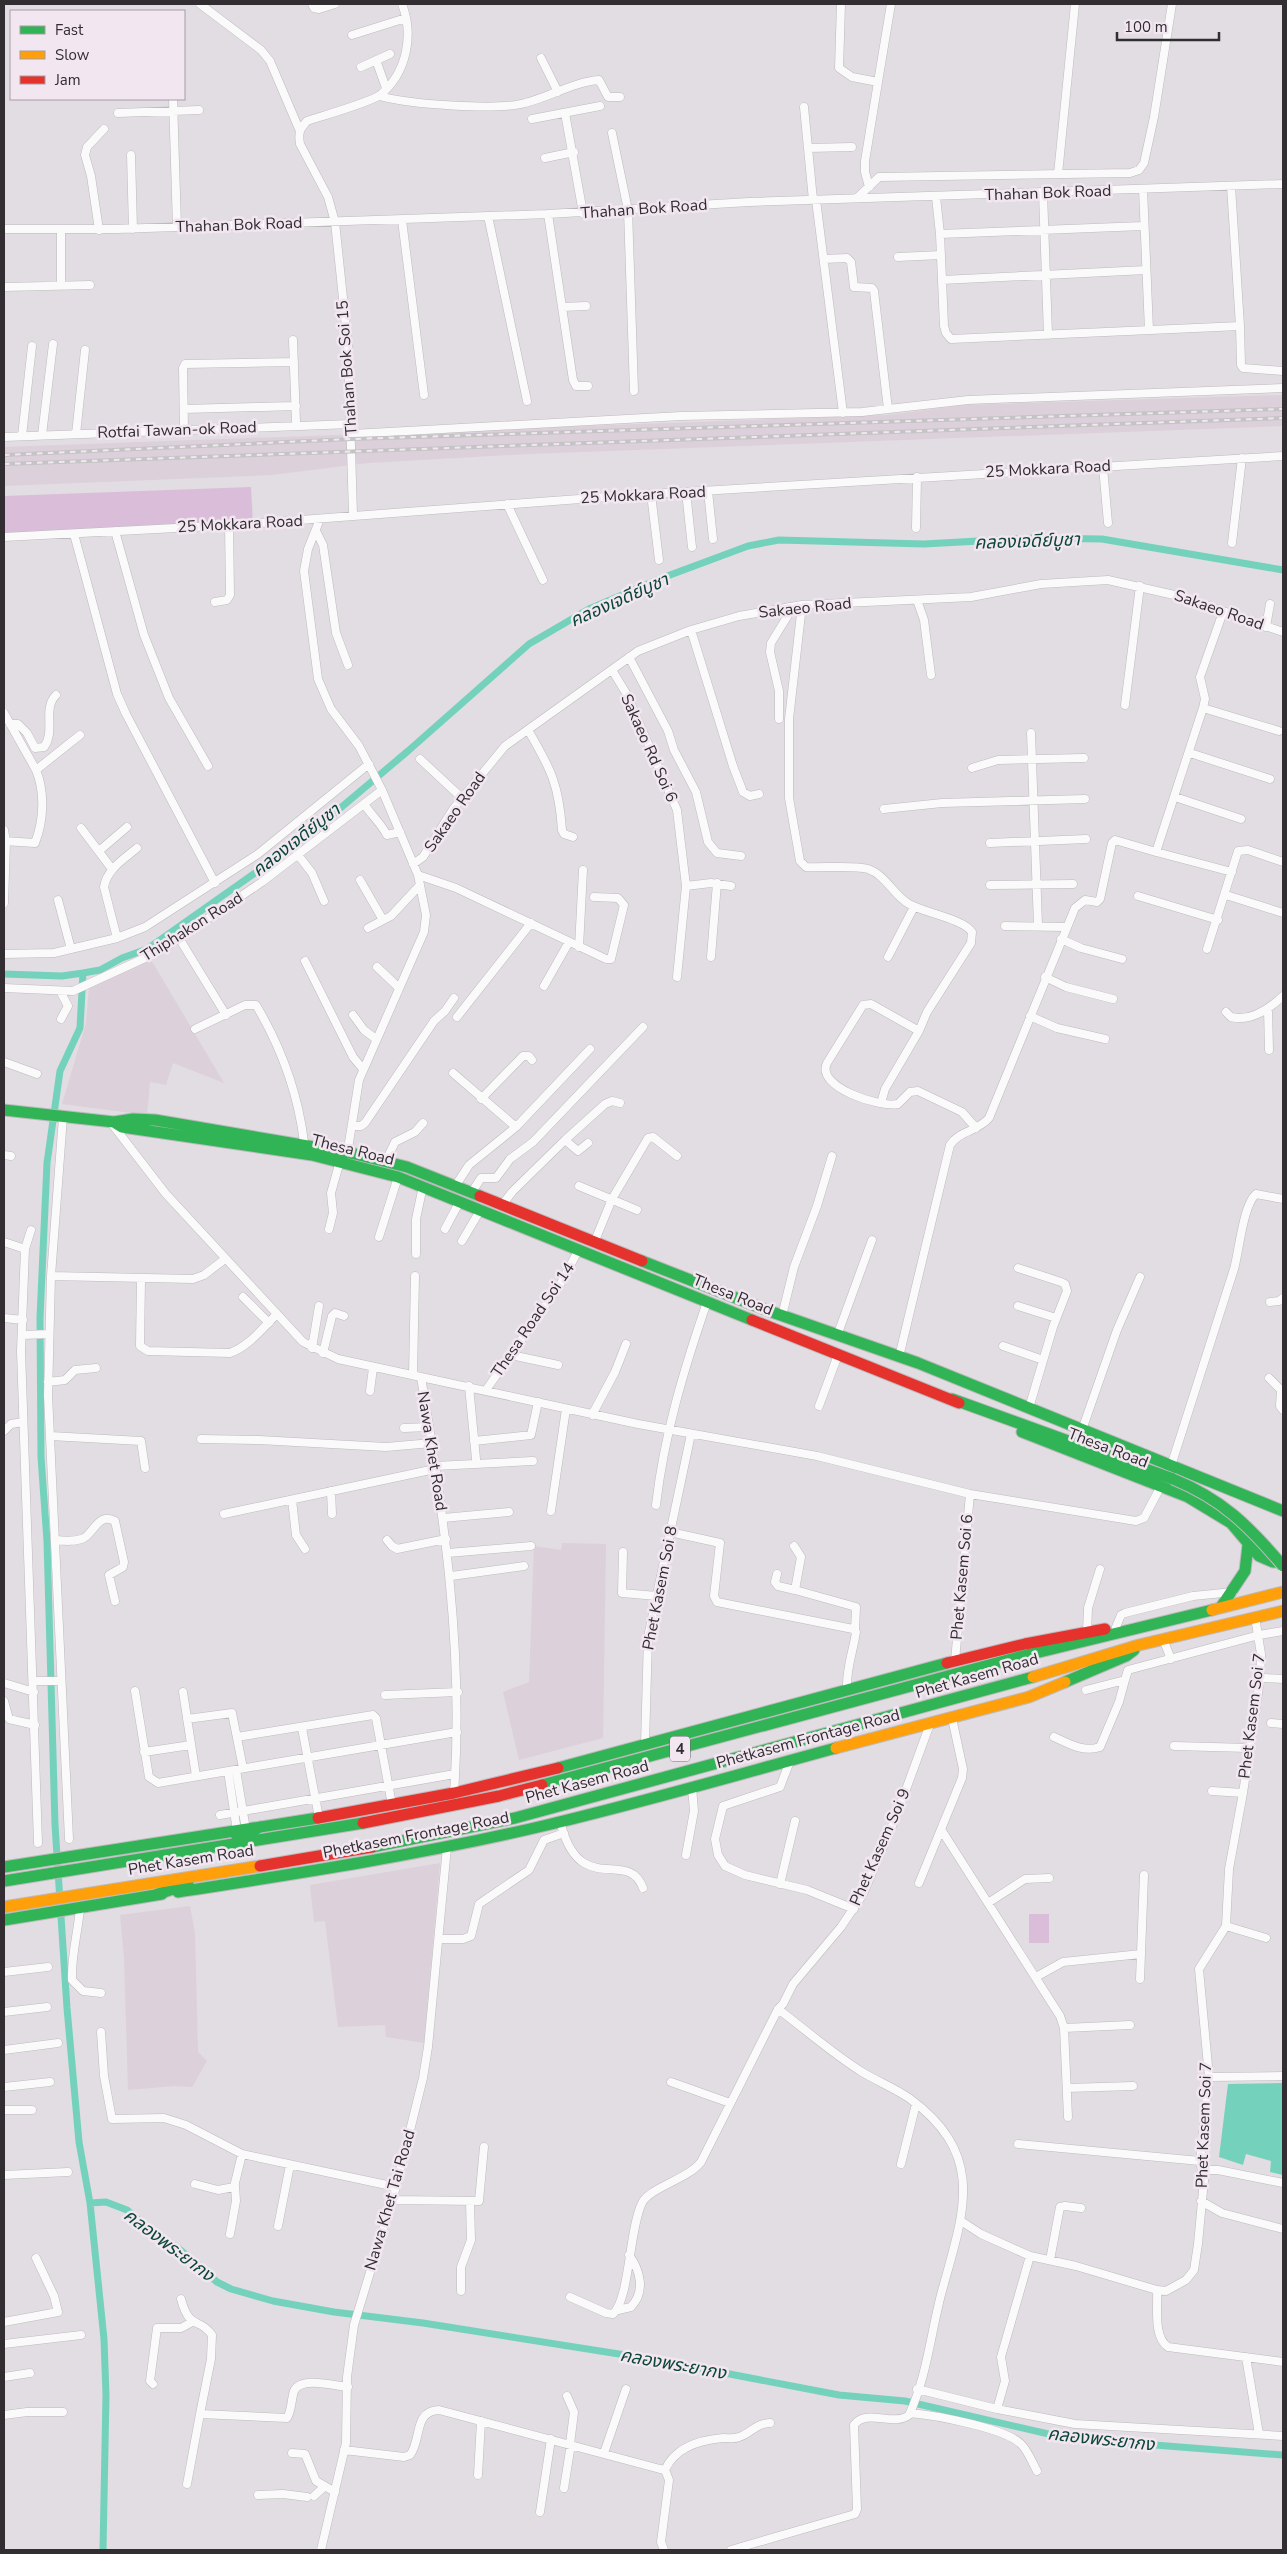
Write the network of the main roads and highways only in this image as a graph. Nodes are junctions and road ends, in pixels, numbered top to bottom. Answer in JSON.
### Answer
{"nodes":[{"id":1,"x":4,"y":1110,"type":"edge"},
{"id":2,"x":112,"y":1122,"type":"junction"},
{"id":3,"x":345,"y":1158,"type":"junction"},
{"id":4,"x":770,"y":1311,"type":"junction"},
{"id":5,"x":765,"y":1326,"type":"junction"},
{"id":6,"x":820,"y":1330,"type":"junction"},
{"id":7,"x":814,"y":1346,"type":"junction"},
{"id":8,"x":952,"y":1399,"type":"junction"},
{"id":9,"x":1278,"y":1509,"type":"edge"},
{"id":10,"x":1283,"y":1518,"type":"edge"},
{"id":11,"x":1248,"y":1545,"type":"junction"},
{"id":12,"x":1283,"y":1562,"type":"edge"},
{"id":13,"x":1283,"y":1566,"type":"edge"},
{"id":14,"x":1283,"y":1592,"type":"edge"},
{"id":15,"x":1221,"y":1607,"type":"junction"},
{"id":16,"x":1283,"y":1612,"type":"edge"},
{"id":17,"x":1141,"y":1627,"type":"junction"},
{"id":18,"x":1139,"y":1645,"type":"junction"},
{"id":19,"x":589,"y":1773,"type":"junction"},
{"id":20,"x":671,"y":1777,"type":"junction"},
{"id":21,"x":260,"y":1827,"type":"junction"},
{"id":22,"x":220,"y":1846,"type":"junction"},
{"id":23,"x":4,"y":1867,"type":"edge"},
{"id":24,"x":215,"y":1872,"type":"junction"},
{"id":25,"x":4,"y":1881,"type":"edge"},
{"id":26,"x":155,"y":1896,"type":"junction"},
{"id":27,"x":4,"y":1907,"type":"edge"},
{"id":28,"x":4,"y":1920,"type":"edge"}],
"edges":[{"from":1,"to":2,"type":"main road","name":"Thesa Road"},
{"from":2,"to":3,"type":"main road","name":"Thesa Road"},
{"from":2,"to":3,"type":"main road","name":"Thesa Road"},
{"from":3,"to":4,"type":"main road","name":"Thesa Road"},
{"from":3,"to":5,"type":"main road","name":"Thesa Road"},
{"from":4,"to":5,"type":"main road"},
{"from":4,"to":6,"type":"main road","name":"Thesa Road"},
{"from":5,"to":7,"type":"main road","name":"Thesa Road"},
{"from":6,"to":7,"type":"main road"},
{"from":6,"to":9,"type":"main road","name":"Thesa Road"},
{"from":7,"to":8,"type":"main road","name":"Thesa Road"},
{"from":8,"to":11,"type":"main road","name":"Thesa Road"},
{"from":8,"to":13,"type":"main road","bridge":true},
{"from":9,"to":10,"type":"main road"},
{"from":11,"to":12,"type":"main road","name":"Thesa Road"},
{"from":11,"to":15,"type":"main road"},
{"from":14,"to":15,"type":"main road","name":"Phet Kasem Road","number":"4"},
{"from":15,"to":17,"type":"main road","name":"Phet Kasem Road","number":"4"},
{"from":16,"to":18,"type":"main road","name":"Phet Kasem Road","number":"4"},
{"from":17,"to":19,"type":"main road","name":"Phet Kasem Road","number":"4"},
{"from":17,"to":21,"type":"main road","number":"4"},
{"from":18,"to":20,"type":"main road","name":"Phet Kasem Road","number":"4"},
{"from":18,"to":26,"type":"main road","name":"Phetkasem Frontage Road","number":"4"},
{"from":19,"to":20,"type":"main road"},
{"from":19,"to":22,"type":"main road","name":"Phet Kasem Road","number":"4"},
{"from":20,"to":24,"type":"main road","name":"Phet Kasem Road","number":"4"},
{"from":21,"to":22,"type":"main road"},
{"from":21,"to":23,"type":"main road","number":"4"},
{"from":22,"to":25,"type":"main road","name":"Phet Kasem Road","number":"4"},
{"from":24,"to":26,"type":"main road"},
{"from":24,"to":27,"type":"main road","name":"Phet Kasem Road","number":"4"},
{"from":26,"to":28,"type":"main road","name":"Phetkasem Frontage Road","number":"4"}]}
